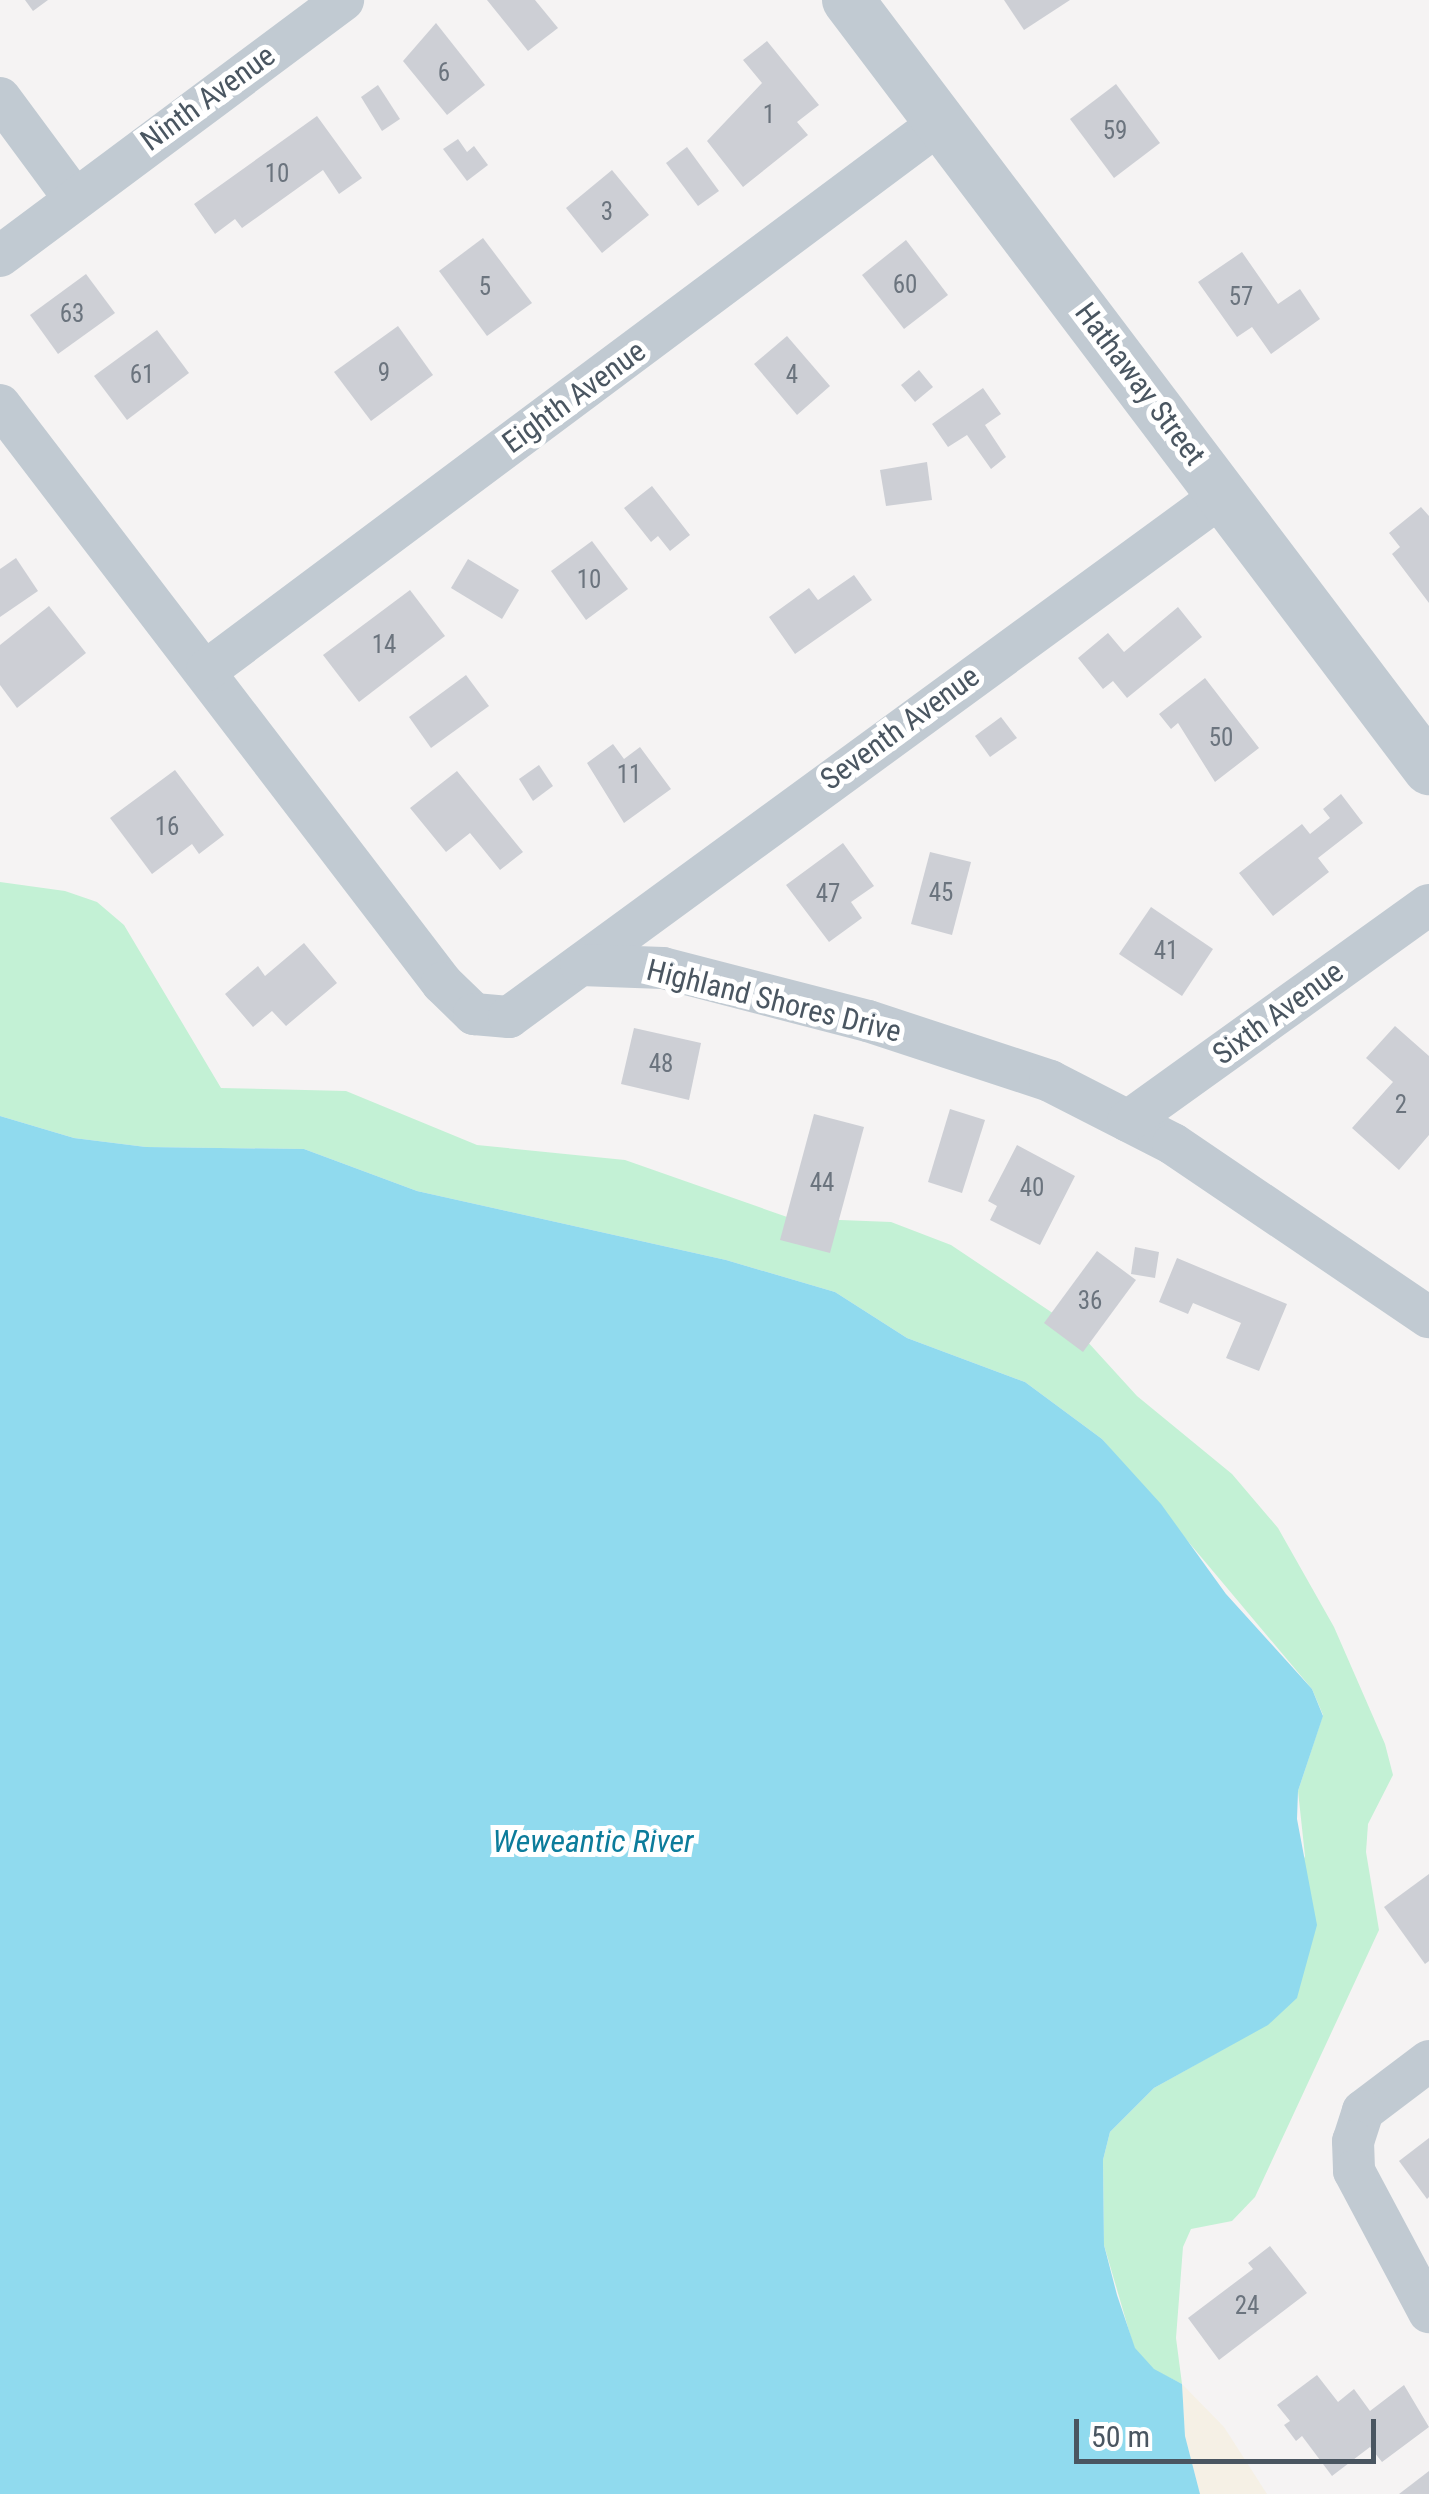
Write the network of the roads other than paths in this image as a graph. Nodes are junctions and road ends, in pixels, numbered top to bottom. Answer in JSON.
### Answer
{"nodes":[{"id":1,"x":344,"y":0,"type":"edge"},
{"id":2,"x":848,"y":0,"type":"edge"},
{"id":3,"x":0,"y":98,"type":"edge"},
{"id":4,"x":941,"y":122,"type":"junction"},
{"id":5,"x":74,"y":198,"type":"junction"},
{"id":6,"x":0,"y":256,"type":"edge"},
{"id":7,"x":0,"y":405,"type":"edge"},
{"id":8,"x":1223,"y":496,"type":"junction"},
{"id":9,"x":206,"y":670,"type":"junction"},
{"id":10,"x":1429,"y":770,"type":"edge"},
{"id":11,"x":1429,"y":904,"type":"edge"},
{"id":12,"x":581,"y":965,"type":"junction"},
{"id":13,"x":1128,"y":1121,"type":"junction"},
{"id":14,"x":1429,"y":1317,"type":"edge"},
{"id":15,"x":1429,"y":2060,"type":"edge"},
{"id":16,"x":1429,"y":2312,"type":"edge"}],
"edges":[{"from":1,"to":5,"type":"street","name":"Ninth Avenue"},
{"from":2,"to":4,"type":"street","name":"Hathaway Street"},
{"from":3,"to":5,"type":"street"},
{"from":4,"to":8,"type":"street","name":"Hathaway Street"},
{"from":4,"to":9,"type":"street","name":"Eighth Avenue"},
{"from":5,"to":6,"type":"street"},
{"from":7,"to":9,"type":"street"},
{"from":8,"to":10,"type":"street","name":"Hathaway Street"},
{"from":8,"to":12,"type":"street","name":"Seventh Avenue"},
{"from":9,"to":12,"type":"street"},
{"from":11,"to":13,"type":"street","name":"Sixth Avenue"},
{"from":12,"to":13,"type":"street","name":"Highland Shores Drive"},
{"from":13,"to":14,"type":"street","name":"Highland Shores Drive"},
{"from":15,"to":16,"type":"street"}]}
